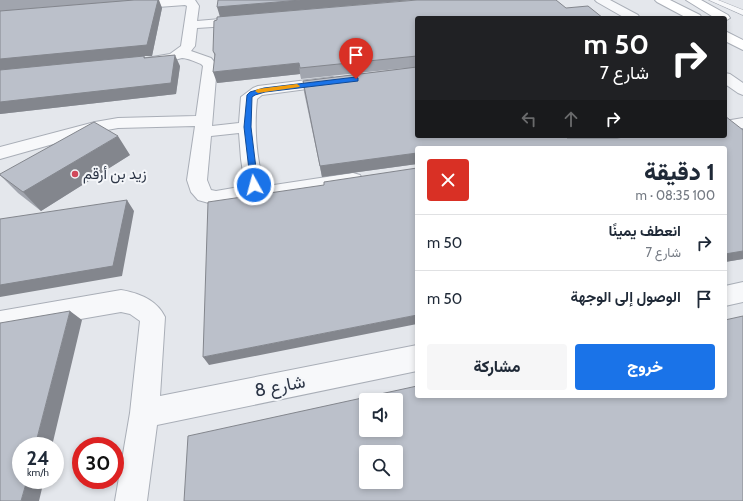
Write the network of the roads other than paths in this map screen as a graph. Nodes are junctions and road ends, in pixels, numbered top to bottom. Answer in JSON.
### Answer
{"nodes":[{"id":1,"x":601,"y":0,"type":"edge"},
{"id":2,"x":661,"y":0,"type":"edge"},
{"id":3,"x":692,"y":0,"type":"edge"},
{"id":4,"x":712,"y":0,"type":"edge"},
{"id":5,"x":117,"y":6,"type":"edge"},
{"id":6,"x":743,"y":13,"type":"edge"},
{"id":7,"x":630,"y":16,"type":"edge"},
{"id":8,"x":692,"y":16,"type":"edge"},
{"id":9,"x":721,"y":16,"type":"edge"},
{"id":10,"x":727,"y":19,"type":"edge"},
{"id":11,"x":254,"y":20,"type":"edge"},
{"id":12,"x":737,"y":25,"type":"dead end"},
{"id":13,"x":191,"y":26,"type":"junction"},
{"id":14,"x":727,"y":36,"type":"edge"},
{"id":15,"x":743,"y":46,"type":"edge"},
{"id":16,"x":182,"y":53,"type":"junction"},
{"id":17,"x":133,"y":63,"type":"edge"},
{"id":18,"x":727,"y":78,"type":"edge"},
{"id":19,"x":348,"y":80,"type":"edge"},
{"id":20,"x":743,"y":90,"type":"edge"},
{"id":21,"x":743,"y":123,"type":"edge"},
{"id":22,"x":204,"y":126,"type":"junction"},
{"id":23,"x":727,"y":126,"type":"edge"},
{"id":24,"x":247,"y":127,"type":"junction"},
{"id":25,"x":0,"y":152,"type":"edge"},
{"id":26,"x":372,"y":177,"type":"edge"},
{"id":27,"x":256,"y":191,"type":"junction"},
{"id":28,"x":743,"y":292,"type":"edge"},
{"id":29,"x":727,"y":296,"type":"edge"},
{"id":30,"x":0,"y":322,"type":"edge"},
{"id":31,"x":415,"y":358,"type":"edge"},
{"id":32,"x":144,"y":413,"type":"junction"},
{"id":33,"x":131,"y":501,"type":"edge"}],
"edges":[{"from":1,"to":7,"type":"street"},
{"from":2,"to":8,"type":"main road"},
{"from":3,"to":9,"type":"main road"},
{"from":4,"to":6,"type":"lane"},
{"from":5,"to":13,"type":"street"},
{"from":10,"to":12,"type":"main road"},
{"from":11,"to":13,"type":"street"},
{"from":13,"to":16,"type":"street"},
{"from":14,"to":15,"type":"main road"},
{"from":16,"to":17,"type":"street"},
{"from":16,"to":22,"type":"street"},
{"from":18,"to":20,"type":"street"},
{"from":19,"to":24,"type":"street"},
{"from":21,"to":23,"type":"street"},
{"from":22,"to":24,"type":"street"},
{"from":22,"to":25,"type":"street"},
{"from":22,"to":27,"type":"street"},
{"from":24,"to":27,"type":"street"},
{"from":26,"to":27,"type":"street"},
{"from":28,"to":29,"type":"street"},
{"from":30,"to":32,"type":"street"},
{"from":31,"to":32,"type":"street","name":"شارع 8"},
{"from":32,"to":33,"type":"street"}]}
